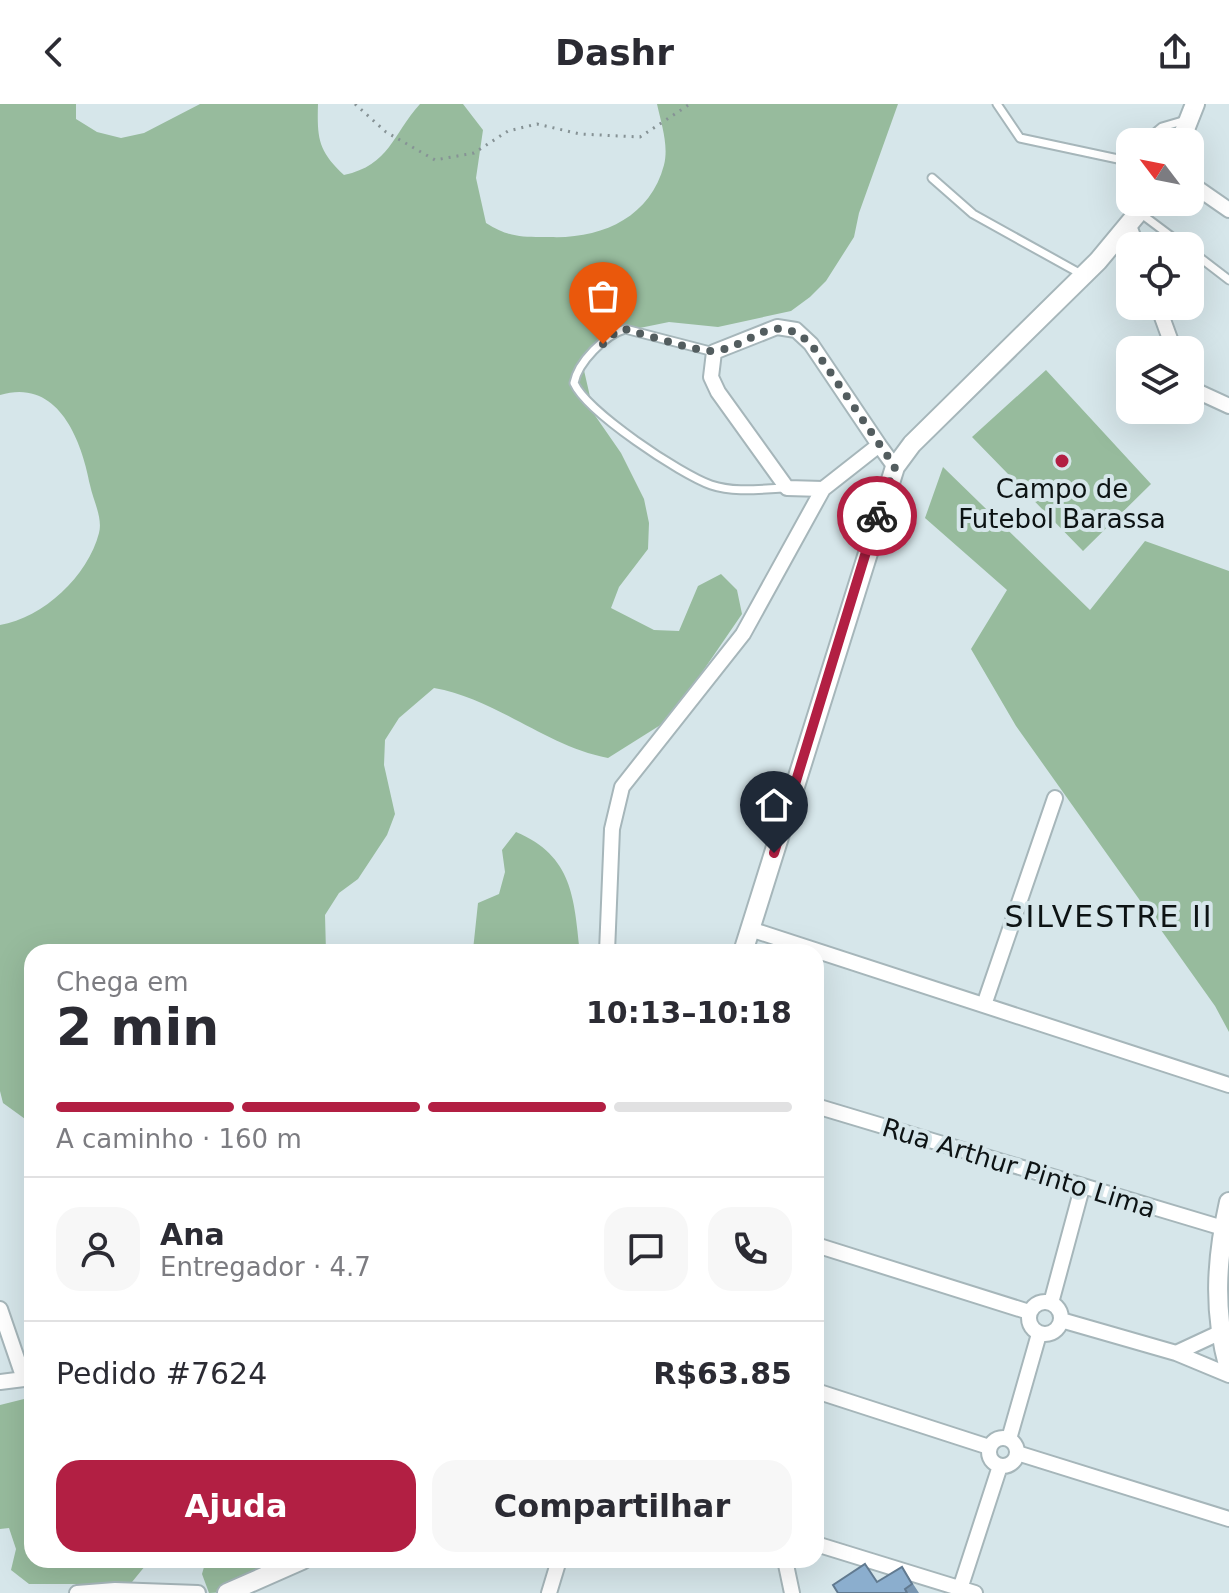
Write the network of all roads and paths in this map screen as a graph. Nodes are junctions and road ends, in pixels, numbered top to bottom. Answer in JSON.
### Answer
{"nodes":[{"id":1,"x":355,"y":104,"type":"edge"},
{"id":2,"x":690,"y":104,"type":"edge"},
{"id":3,"x":997,"y":104,"type":"edge"},
{"id":4,"x":1192,"y":112,"type":"edge"},
{"id":5,"x":1161,"y":128,"type":"edge"},
{"id":6,"x":1116,"y":159,"type":"edge"},
{"id":7,"x":932,"y":178,"type":"dead end"},
{"id":8,"x":1204,"y":193,"type":"edge"},
{"id":9,"x":1229,"y":210,"type":"edge"},
{"id":10,"x":1137,"y":216,"type":"edge"},
{"id":11,"x":1142,"y":216,"type":"edge"},
{"id":12,"x":1164,"y":232,"type":"edge"},
{"id":13,"x":1204,"y":261,"type":"edge"},
{"id":14,"x":1083,"y":276,"type":"junction"},
{"id":15,"x":1229,"y":280,"type":"edge"},
{"id":16,"x":714,"y":352,"type":"junction"},
{"id":17,"x":1204,"y":394,"type":"edge"},
{"id":18,"x":1229,"y":406,"type":"edge"},
{"id":19,"x":879,"y":445,"type":"junction"},
{"id":20,"x":895,"y":467,"type":"junction"},
{"id":21,"x":787,"y":488,"type":"junction"},
{"id":22,"x":823,"y":489,"type":"junction"},
{"id":23,"x":1055,"y":798,"type":"dead end"},
{"id":24,"x":750,"y":929,"type":"junction"},
{"id":25,"x":607,"y":944,"type":"edge"},
{"id":26,"x":745,"y":944,"type":"edge"},
{"id":27,"x":796,"y":944,"type":"edge"},
{"id":28,"x":824,"y":953,"type":"edge"},
{"id":29,"x":984,"y":1005,"type":"junction"},
{"id":30,"x":1229,"y":1085,"type":"edge"},
{"id":31,"x":824,"y":1108,"type":"edge"},
{"id":32,"x":1082,"y":1188,"type":"junction"},
{"id":33,"x":1229,"y":1202,"type":"edge"},
{"id":34,"x":1223,"y":1228,"type":"junction"},
{"id":35,"x":824,"y":1248,"type":"edge"},
{"id":36,"x":1051,"y":1303,"type":"junction"},
{"id":37,"x":0,"y":1309,"type":"edge"},
{"id":38,"x":1029,"y":1312,"type":"junction"},
{"id":39,"x":1061,"y":1320,"type":"junction"},
{"id":40,"x":1219,"y":1333,"type":"junction"},
{"id":41,"x":1039,"y":1334,"type":"junction"},
{"id":42,"x":1176,"y":1353,"type":"junction"},
{"id":43,"x":24,"y":1368,"type":"edge"},
{"id":44,"x":1229,"y":1369,"type":"edge"},
{"id":45,"x":1229,"y":1375,"type":"edge"},
{"id":46,"x":24,"y":1379,"type":"edge"},
{"id":47,"x":0,"y":1382,"type":"edge"},
{"id":48,"x":824,"y":1394,"type":"edge"},
{"id":49,"x":1009,"y":1439,"type":"junction"},
{"id":50,"x":989,"y":1447,"type":"junction"},
{"id":51,"x":1017,"y":1453,"type":"junction"},
{"id":52,"x":1000,"y":1466,"type":"junction"},
{"id":53,"x":1229,"y":1519,"type":"edge"},
{"id":54,"x":824,"y":1546,"type":"edge"},
{"id":55,"x":284,"y":1568,"type":"edge"},
{"id":56,"x":557,"y":1568,"type":"edge"},
{"id":57,"x":787,"y":1568,"type":"edge"},
{"id":58,"x":116,"y":1591,"type":"edge"},
{"id":59,"x":967,"y":1591,"type":"edge"},
{"id":60,"x":159,"y":1592,"type":"edge"},
{"id":61,"x":77,"y":1593,"type":"edge"},
{"id":62,"x":198,"y":1593,"type":"edge"},
{"id":63,"x":227,"y":1593,"type":"edge"},
{"id":64,"x":549,"y":1593,"type":"edge"},
{"id":65,"x":792,"y":1593,"type":"edge"}],
"edges":[{"from":1,"to":2,"type":"path"},
{"from":3,"to":6,"type":"lane"},
{"from":4,"to":5,"type":"lane"},
{"from":7,"to":14,"type":"lane"},
{"from":8,"to":9,"type":"street"},
{"from":10,"to":14,"type":"street"},
{"from":11,"to":12,"type":"lane"},
{"from":13,"to":15,"type":"lane"},
{"from":14,"to":20,"type":"street"},
{"from":16,"to":19,"type":"street"},
{"from":16,"to":21,"type":"street"},
{"from":16,"to":21,"type":"lane"},
{"from":17,"to":18,"type":"street"},
{"from":19,"to":20,"type":"street"},
{"from":19,"to":22,"type":"street"},
{"from":20,"to":24,"type":"street"},
{"from":21,"to":22,"type":"street"},
{"from":22,"to":25,"type":"street"},
{"from":23,"to":29,"type":"street"},
{"from":24,"to":26,"type":"street"},
{"from":24,"to":27,"type":"street"},
{"from":28,"to":29,"type":"street"},
{"from":29,"to":30,"type":"street"},
{"from":31,"to":32,"type":"street","name":"Rua Arthur Pinto Lima"},
{"from":32,"to":34,"type":"street","name":"Rua Arthur Pinto Lima"},
{"from":32,"to":36,"type":"street"},
{"from":33,"to":34,"type":"street"},
{"from":34,"to":40,"type":"street"},
{"from":35,"to":38,"type":"street"},
{"from":36,"to":38,"type":"street"},
{"from":36,"to":39,"type":"street"},
{"from":37,"to":43,"type":"street"},
{"from":38,"to":41,"type":"street"},
{"from":39,"to":41,"type":"street"},
{"from":39,"to":42,"type":"street"},
{"from":40,"to":42,"type":"street"},
{"from":40,"to":44,"type":"street"},
{"from":41,"to":49,"type":"street"},
{"from":42,"to":45,"type":"street"},
{"from":46,"to":47,"type":"street"},
{"from":48,"to":50,"type":"street"},
{"from":49,"to":50,"type":"street"},
{"from":49,"to":51,"type":"street"},
{"from":50,"to":52,"type":"street"},
{"from":51,"to":52,"type":"street"},
{"from":51,"to":53,"type":"street"},
{"from":52,"to":59,"type":"street"},
{"from":54,"to":59,"type":"street"},
{"from":55,"to":63,"type":"street"},
{"from":56,"to":64,"type":"street"},
{"from":57,"to":65,"type":"street"},
{"from":58,"to":60,"type":"street"},
{"from":58,"to":61,"type":"street"},
{"from":60,"to":62,"type":"street"}]}
